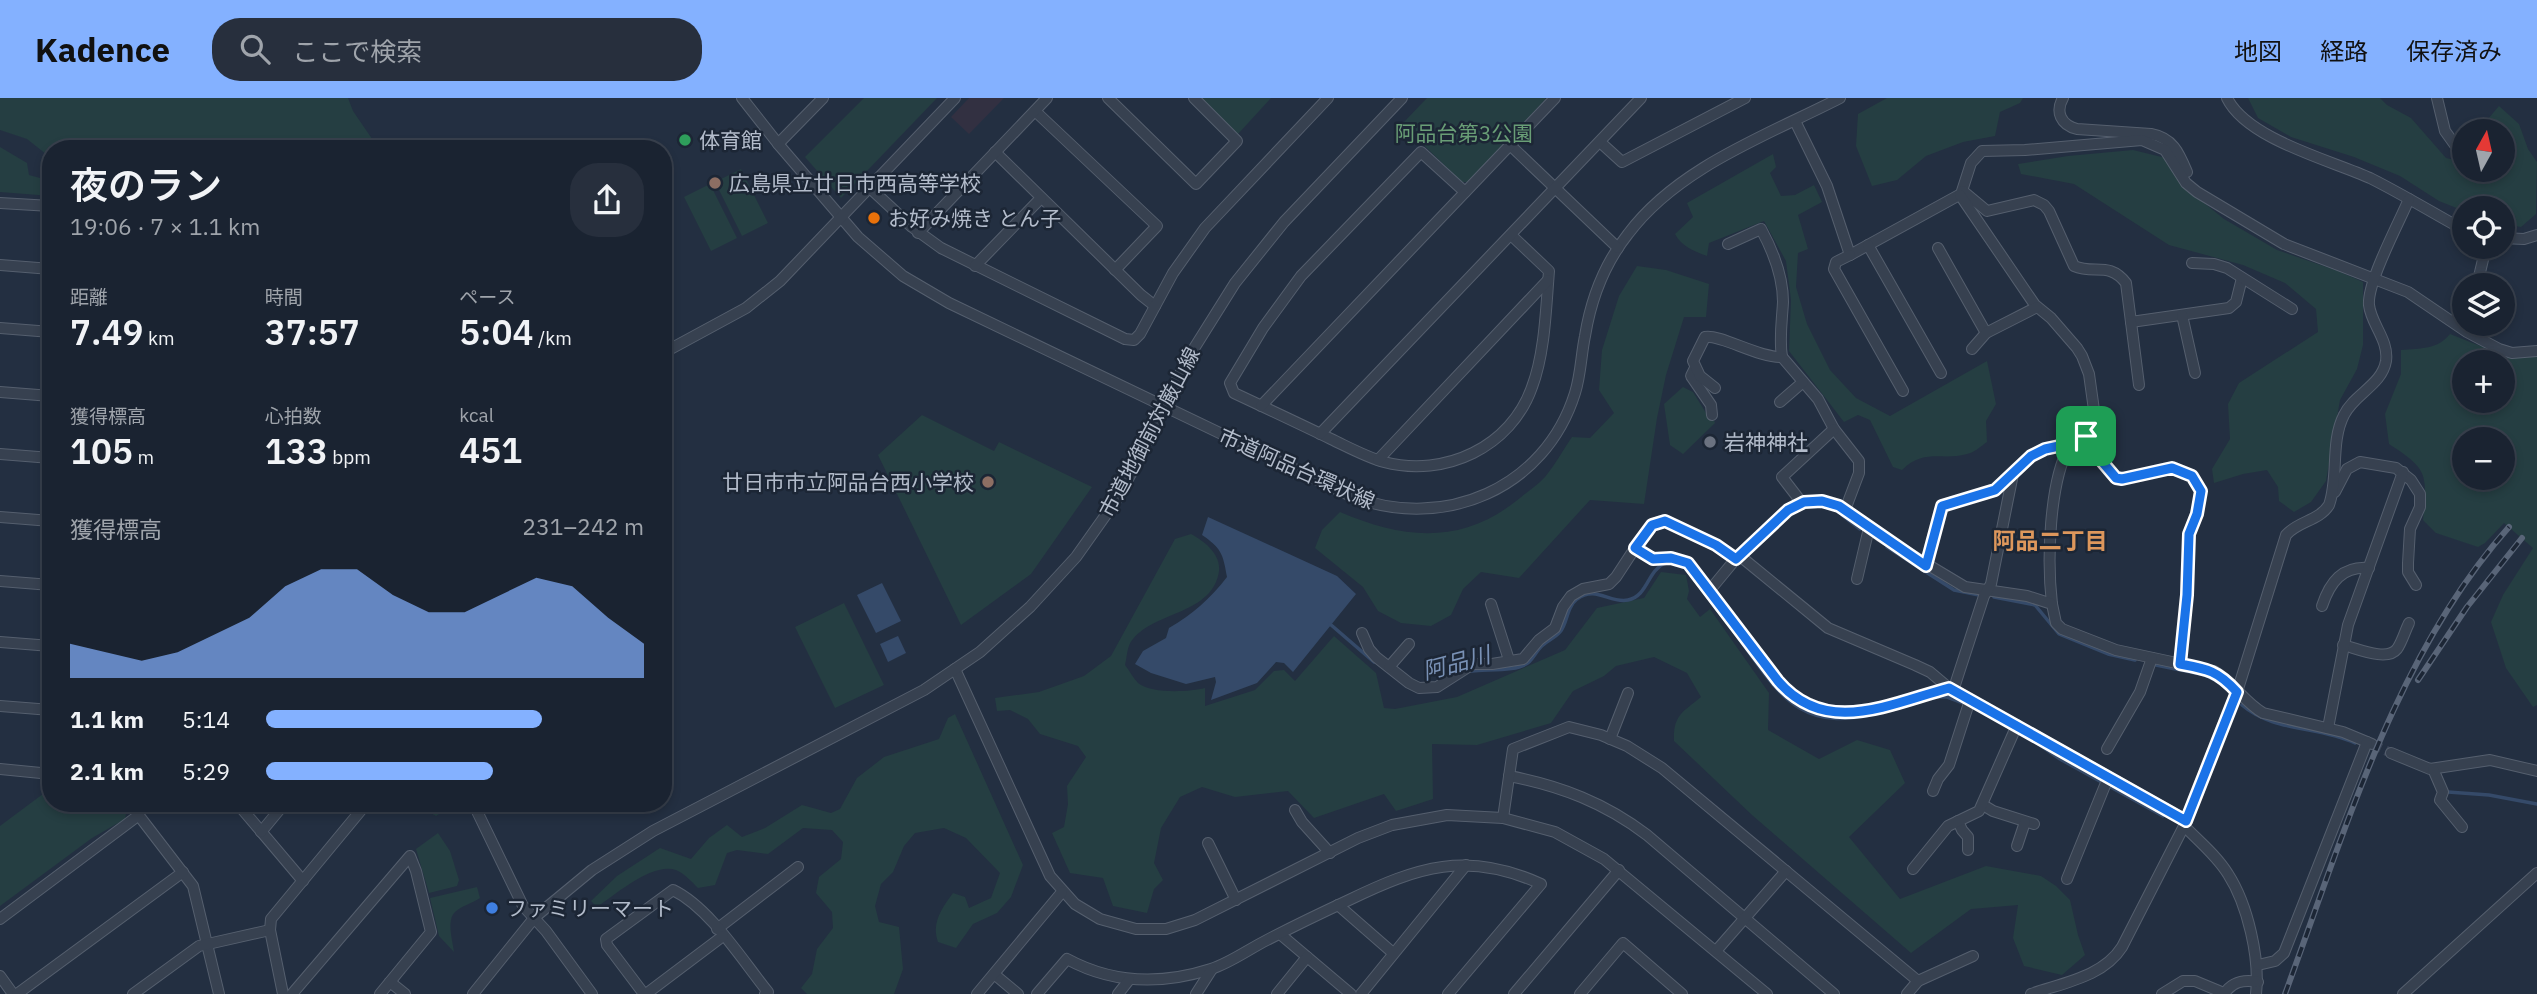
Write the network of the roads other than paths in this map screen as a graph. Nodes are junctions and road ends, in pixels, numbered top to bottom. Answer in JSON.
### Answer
{"nodes":[{"id":1,"x":742,"y":98,"type":"edge"},
{"id":2,"x":823,"y":98,"type":"edge"},
{"id":3,"x":955,"y":98,"type":"edge"},
{"id":4,"x":1047,"y":98,"type":"edge"},
{"id":5,"x":1108,"y":98,"type":"edge"},
{"id":6,"x":1194,"y":98,"type":"edge"},
{"id":7,"x":1328,"y":98,"type":"edge"},
{"id":8,"x":1402,"y":98,"type":"edge"},
{"id":9,"x":1555,"y":98,"type":"edge"},
{"id":10,"x":1641,"y":98,"type":"edge"},
{"id":11,"x":1745,"y":98,"type":"edge"},
{"id":12,"x":1840,"y":98,"type":"edge"},
{"id":13,"x":2063,"y":98,"type":"edge"},
{"id":14,"x":2227,"y":98,"type":"edge"},
{"id":15,"x":2437,"y":98,"type":"edge"},
{"id":16,"x":1035,"y":111,"type":"junction"},
{"id":17,"x":1795,"y":121,"type":"junction"},
{"id":18,"x":2452,"y":141,"type":"edge"},
{"id":19,"x":1600,"y":142,"type":"junction"},
{"id":20,"x":778,"y":144,"type":"junction"},
{"id":21,"x":1510,"y":145,"type":"junction"},
{"id":22,"x":995,"y":152,"type":"junction"},
{"id":23,"x":1555,"y":187,"type":"junction"},
{"id":24,"x":870,"y":188,"type":"junction"},
{"id":25,"x":1465,"y":192,"type":"junction"},
{"id":26,"x":2197,"y":192,"type":"junction"},
{"id":27,"x":1961,"y":193,"type":"junction"},
{"id":28,"x":1041,"y":198,"type":"junction"},
{"id":29,"x":2409,"y":200,"type":"junction"},
{"id":30,"x":0,"y":203,"type":"edge"},
{"id":31,"x":42,"y":205,"type":"edge"},
{"id":32,"x":841,"y":218,"type":"junction"},
{"id":33,"x":2452,"y":223,"type":"edge"},
{"id":34,"x":918,"y":233,"type":"junction"},
{"id":35,"x":1511,"y":235,"type":"junction"},
{"id":36,"x":2537,"y":235,"type":"edge"},
{"id":37,"x":2515,"y":239,"type":"edge"},
{"id":38,"x":1728,"y":244,"type":"dead end"},
{"id":39,"x":1868,"y":245,"type":"junction"},
{"id":40,"x":1618,"y":248,"type":"junction"},
{"id":41,"x":1938,"y":248,"type":"dead end"},
{"id":42,"x":1850,"y":255,"type":"junction"},
{"id":43,"x":2192,"y":263,"type":"dead end"},
{"id":44,"x":0,"y":265,"type":"edge"},
{"id":45,"x":975,"y":266,"type":"junction"},
{"id":46,"x":42,"y":268,"type":"edge"},
{"id":47,"x":1115,"y":270,"type":"junction"},
{"id":48,"x":2242,"y":278,"type":"junction"},
{"id":49,"x":1548,"y":280,"type":"junction"},
{"id":50,"x":2374,"y":280,"type":"junction"},
{"id":51,"x":1155,"y":306,"type":"junction"},
{"id":52,"x":2037,"y":307,"type":"junction"},
{"id":53,"x":2292,"y":309,"type":"dead end"},
{"id":54,"x":2182,"y":315,"type":"junction"},
{"id":55,"x":2452,"y":318,"type":"edge"},
{"id":56,"x":2131,"y":322,"type":"junction"},
{"id":57,"x":0,"y":328,"type":"edge"},
{"id":58,"x":42,"y":331,"type":"edge"},
{"id":59,"x":1986,"y":333,"type":"junction"},
{"id":60,"x":2481,"y":336,"type":"edge"},
{"id":61,"x":672,"y":348,"type":"edge"},
{"id":62,"x":1972,"y":349,"type":"dead end"},
{"id":63,"x":2537,"y":351,"type":"edge"},
{"id":64,"x":1782,"y":357,"type":"junction"},
{"id":65,"x":1695,"y":368,"type":"junction"},
{"id":66,"x":1941,"y":373,"type":"dead end"},
{"id":67,"x":2195,"y":373,"type":"dead end"},
{"id":68,"x":1803,"y":382,"type":"junction"},
{"id":69,"x":2139,"y":385,"type":"dead end"},
{"id":70,"x":1715,"y":388,"type":"dead end"},
{"id":71,"x":1903,"y":391,"type":"dead end"},
{"id":72,"x":0,"y":392,"type":"edge"},
{"id":73,"x":42,"y":395,"type":"edge"},
{"id":74,"x":1780,"y":402,"type":"dead end"},
{"id":75,"x":1261,"y":406,"type":"junction"},
{"id":76,"x":1162,"y":407,"type":"junction"},
{"id":77,"x":1712,"y":415,"type":"dead end"},
{"id":78,"x":1834,"y":429,"type":"junction"},
{"id":79,"x":1320,"y":434,"type":"junction"},
{"id":80,"x":2086,"y":436,"type":"junction"},
{"id":81,"x":2073,"y":443,"type":"junction"},
{"id":82,"x":0,"y":454,"type":"edge"},
{"id":83,"x":42,"y":457,"type":"edge"},
{"id":84,"x":1378,"y":460,"type":"junction"},
{"id":85,"x":2403,"y":472,"type":"junction"},
{"id":86,"x":2013,"y":474,"type":"junction"},
{"id":87,"x":2331,"y":501,"type":"junction"},
{"id":88,"x":1802,"y":503,"type":"junction"},
{"id":89,"x":1845,"y":510,"type":"junction"},
{"id":90,"x":0,"y":517,"type":"edge"},
{"id":91,"x":42,"y":520,"type":"edge"},
{"id":92,"x":1868,"y":532,"type":"junction"},
{"id":93,"x":1635,"y":548,"type":"junction"},
{"id":94,"x":1738,"y":558,"type":"junction"},
{"id":95,"x":1926,"y":566,"type":"junction"},
{"id":96,"x":2369,"y":568,"type":"junction"},
{"id":97,"x":1857,"y":579,"type":"dead end"},
{"id":98,"x":0,"y":581,"type":"edge"},
{"id":99,"x":42,"y":584,"type":"edge"},
{"id":100,"x":2416,"y":585,"type":"dead end"},
{"id":101,"x":1710,"y":590,"type":"junction"},
{"id":102,"x":1985,"y":594,"type":"junction"},
{"id":103,"x":1492,"y":604,"type":"dead end"},
{"id":104,"x":2052,"y":604,"type":"junction"},
{"id":105,"x":2322,"y":606,"type":"dead end"},
{"id":106,"x":2409,"y":623,"type":"dead end"},
{"id":107,"x":1362,"y":633,"type":"dead end"},
{"id":108,"x":0,"y":642,"type":"edge"},
{"id":109,"x":1409,"y":644,"type":"dead end"},
{"id":110,"x":42,"y":645,"type":"edge"},
{"id":111,"x":2343,"y":645,"type":"junction"},
{"id":112,"x":1509,"y":660,"type":"junction"},
{"id":113,"x":2151,"y":662,"type":"junction"},
{"id":114,"x":2180,"y":664,"type":"junction"},
{"id":115,"x":1389,"y":667,"type":"junction"},
{"id":116,"x":956,"y":669,"type":"junction"},
{"id":117,"x":1951,"y":690,"type":"junction"},
{"id":118,"x":1628,"y":693,"type":"dead end"},
{"id":119,"x":2236,"y":696,"type":"junction"},
{"id":120,"x":1970,"y":700,"type":"junction"},
{"id":121,"x":0,"y":706,"type":"edge"},
{"id":122,"x":42,"y":709,"type":"edge"},
{"id":123,"x":2328,"y":728,"type":"junction"},
{"id":124,"x":2015,"y":729,"type":"junction"},
{"id":125,"x":1610,"y":739,"type":"junction"},
{"id":126,"x":2107,"y":748,"type":"dead end"},
{"id":127,"x":2391,"y":753,"type":"tunnel mouth"},
{"id":128,"x":0,"y":769,"type":"edge"},
{"id":129,"x":2433,"y":769,"type":"junction"},
{"id":130,"x":2537,"y":771,"type":"edge"},
{"id":131,"x":42,"y":773,"type":"edge"},
{"id":132,"x":1510,"y":776,"type":"junction"},
{"id":133,"x":2106,"y":783,"type":"junction"},
{"id":134,"x":1933,"y":791,"type":"dead end"},
{"id":135,"x":1983,"y":805,"type":"junction"},
{"id":136,"x":1295,"y":810,"type":"dead end"},
{"id":137,"x":138,"y":812,"type":"edge"},
{"id":138,"x":244,"y":812,"type":"edge"},
{"id":139,"x":278,"y":812,"type":"edge"},
{"id":140,"x":360,"y":812,"type":"edge"},
{"id":141,"x":476,"y":812,"type":"edge"},
{"id":142,"x":139,"y":815,"type":"junction"},
{"id":143,"x":1503,"y":818,"type":"junction"},
{"id":144,"x":1958,"y":821,"type":"junction"},
{"id":145,"x":2185,"y":823,"type":"junction"},
{"id":146,"x":2462,"y":827,"type":"dead end"},
{"id":147,"x":261,"y":832,"type":"junction"},
{"id":148,"x":1208,"y":843,"type":"dead end"},
{"id":149,"x":2017,"y":846,"type":"dead end"},
{"id":150,"x":1968,"y":850,"type":"dead end"},
{"id":151,"x":1330,"y":852,"type":"junction"},
{"id":152,"x":1466,"y":865,"type":"junction"},
{"id":153,"x":798,"y":867,"type":"dead end"},
{"id":154,"x":1913,"y":869,"type":"dead end"},
{"id":155,"x":1619,"y":870,"type":"junction"},
{"id":156,"x":183,"y":872,"type":"junction"},
{"id":157,"x":1786,"y":872,"type":"junction"},
{"id":158,"x":2537,"y":873,"type":"edge"},
{"id":159,"x":2067,"y":880,"type":"dead end"},
{"id":160,"x":303,"y":881,"type":"junction"},
{"id":161,"x":1062,"y":892,"type":"junction"},
{"id":162,"x":1236,"y":900,"type":"junction"},
{"id":163,"x":1338,"y":905,"type":"junction"},
{"id":164,"x":535,"y":917,"type":"junction"},
{"id":165,"x":1745,"y":918,"type":"junction"},
{"id":166,"x":0,"y":919,"type":"edge"},
{"id":167,"x":270,"y":930,"type":"junction"},
{"id":168,"x":720,"y":933,"type":"junction"},
{"id":169,"x":1280,"y":934,"type":"junction"},
{"id":170,"x":206,"y":943,"type":"junction"},
{"id":171,"x":1716,"y":951,"type":"junction"},
{"id":172,"x":1393,"y":953,"type":"junction"},
{"id":173,"x":1973,"y":956,"type":"dead end"},
{"id":174,"x":1307,"y":957,"type":"junction"},
{"id":175,"x":2258,"y":965,"type":"junction"},
{"id":176,"x":1212,"y":969,"type":"junction"},
{"id":177,"x":994,"y":974,"type":"junction"},
{"id":178,"x":0,"y":976,"type":"edge"},
{"id":179,"x":1129,"y":980,"type":"junction"},
{"id":180,"x":1917,"y":981,"type":"junction"},
{"id":181,"x":390,"y":982,"type":"junction"},
{"id":182,"x":2257,"y":988,"type":"edge"},
{"id":183,"x":2224,"y":993,"type":"edge"},
{"id":184,"x":15,"y":994,"type":"edge"},
{"id":185,"x":133,"y":994,"type":"edge"},
{"id":186,"x":219,"y":994,"type":"edge"},
{"id":187,"x":283,"y":994,"type":"edge"},
{"id":188,"x":292,"y":994,"type":"edge"},
{"id":189,"x":380,"y":994,"type":"edge"},
{"id":190,"x":405,"y":994,"type":"edge"},
{"id":191,"x":473,"y":994,"type":"edge"},
{"id":192,"x":592,"y":994,"type":"edge"},
{"id":193,"x":645,"y":994,"type":"edge"},
{"id":194,"x":765,"y":994,"type":"edge"},
{"id":195,"x":977,"y":994,"type":"edge"},
{"id":196,"x":1018,"y":994,"type":"edge"},
{"id":197,"x":1037,"y":994,"type":"edge"},
{"id":198,"x":1118,"y":994,"type":"edge"},
{"id":199,"x":1196,"y":994,"type":"edge"},
{"id":200,"x":1277,"y":994,"type":"edge"},
{"id":201,"x":1351,"y":994,"type":"edge"},
{"id":202,"x":1360,"y":994,"type":"edge"},
{"id":203,"x":1448,"y":994,"type":"edge"},
{"id":204,"x":1514,"y":994,"type":"edge"},
{"id":205,"x":1580,"y":994,"type":"edge"},
{"id":206,"x":1682,"y":994,"type":"edge"},
{"id":207,"x":1767,"y":994,"type":"edge"},
{"id":208,"x":1835,"y":994,"type":"edge"},
{"id":209,"x":1907,"y":994,"type":"edge"},
{"id":210,"x":2031,"y":994,"type":"edge"},
{"id":211,"x":2162,"y":994,"type":"edge"},
{"id":212,"x":2403,"y":994,"type":"edge"}],
"edges":[{"from":1,"to":20,"type":"street","name":"市道阿品台環状線"},
{"from":2,"to":20,"type":"street"},
{"from":3,"to":24,"type":"street"},
{"from":4,"to":16,"type":"street"},
{"from":5,"to":6,"type":"street"},
{"from":7,"to":51,"type":"street"},
{"from":8,"to":76,"type":"street","name":"市道地御前対厳山線"},
{"from":9,"to":21,"type":"street"},
{"from":10,"to":19,"type":"street"},
{"from":11,"to":19,"type":"street"},
{"from":12,"to":17,"type":"street","name":"市道阿品台環状線"},
{"from":13,"to":26,"type":"street"},
{"from":14,"to":29,"type":"street"},
{"from":15,"to":18,"type":"street"},
{"from":16,"to":22,"type":"street"},
{"from":16,"to":47,"type":"street"},
{"from":17,"to":40,"type":"street","name":"市道阿品台環状線"},
{"from":17,"to":42,"type":"street"},
{"from":19,"to":23,"type":"street"},
{"from":20,"to":32,"type":"street","name":"市道阿品台環状線"},
{"from":21,"to":23,"type":"street"},
{"from":21,"to":25,"type":"street"},
{"from":22,"to":28,"type":"street"},
{"from":22,"to":34,"type":"street"},
{"from":23,"to":35,"type":"street"},
{"from":23,"to":40,"type":"street"},
{"from":24,"to":32,"type":"street"},
{"from":24,"to":34,"type":"street"},
{"from":25,"to":75,"type":"street"},
{"from":25,"to":75,"type":"street"},
{"from":26,"to":27,"type":"street"},
{"from":26,"to":50,"type":"street"},
{"from":27,"to":39,"type":"street"},
{"from":27,"to":52,"type":"street"},
{"from":27,"to":56,"type":"street"},
{"from":28,"to":45,"type":"street"},
{"from":28,"to":47,"type":"street"},
{"from":29,"to":33,"type":"street"},
{"from":29,"to":50,"type":"street"},
{"from":30,"to":31,"type":"street"},
{"from":32,"to":61,"type":"street"},
{"from":32,"to":76,"type":"street","name":"市道阿品台環状線"},
{"from":34,"to":45,"type":"street"},
{"from":35,"to":49,"type":"street"},
{"from":35,"to":79,"type":"street"},
{"from":36,"to":37,"type":"street"},
{"from":38,"to":64,"type":"street"},
{"from":39,"to":42,"type":"street"},
{"from":39,"to":66,"type":"street"},
{"from":40,"to":76,"type":"street","name":"市道阿品台環状線"},
{"from":41,"to":59,"type":"street"},
{"from":42,"to":71,"type":"street"},
{"from":43,"to":48,"type":"street"},
{"from":44,"to":46,"type":"street"},
{"from":45,"to":51,"type":"street"},
{"from":47,"to":51,"type":"street"},
{"from":48,"to":53,"type":"street"},
{"from":48,"to":54,"type":"street"},
{"from":49,"to":84,"type":"street"},
{"from":49,"to":84,"type":"street"},
{"from":50,"to":55,"type":"street"},
{"from":50,"to":87,"type":"street"},
{"from":52,"to":59,"type":"street"},
{"from":52,"to":80,"type":"street"},
{"from":54,"to":56,"type":"street"},
{"from":54,"to":67,"type":"street"},
{"from":56,"to":69,"type":"street"},
{"from":57,"to":58,"type":"street"},
{"from":59,"to":62,"type":"street"},
{"from":60,"to":63,"type":"street"},
{"from":64,"to":65,"type":"street"},
{"from":64,"to":68,"type":"street"},
{"from":65,"to":70,"type":"street"},
{"from":65,"to":77,"type":"street"},
{"from":68,"to":74,"type":"street"},
{"from":68,"to":78,"type":"street"},
{"from":72,"to":73,"type":"street"},
{"from":75,"to":79,"type":"street"},
{"from":76,"to":116,"type":"street","name":"市道地御前対厳山線"},
{"from":78,"to":88,"type":"street"},
{"from":78,"to":89,"type":"street"},
{"from":79,"to":84,"type":"street"},
{"from":80,"to":81,"type":"street"},
{"from":80,"to":114,"type":"street"},
{"from":81,"to":86,"type":"street"},
{"from":81,"to":104,"type":"street"},
{"from":82,"to":83,"type":"street"},
{"from":85,"to":87,"type":"street"},
{"from":85,"to":96,"type":"street"},
{"from":85,"to":100,"type":"street"},
{"from":86,"to":95,"type":"street"},
{"from":86,"to":102,"type":"street"},
{"from":87,"to":119,"type":"street"},
{"from":88,"to":89,"type":"street"},
{"from":88,"to":94,"type":"street"},
{"from":89,"to":92,"type":"street"},
{"from":90,"to":91,"type":"street"},
{"from":92,"to":95,"type":"street"},
{"from":92,"to":97,"type":"street"},
{"from":93,"to":94,"type":"street"},
{"from":93,"to":101,"type":"street"},
{"from":93,"to":112,"type":"street"},
{"from":94,"to":101,"type":"street"},
{"from":94,"to":117,"type":"street"},
{"from":95,"to":102,"type":"street"},
{"from":96,"to":105,"type":"street"},
{"from":96,"to":111,"type":"street"},
{"from":98,"to":99,"type":"street"},
{"from":101,"to":117,"type":"street"},
{"from":102,"to":104,"type":"street"},
{"from":102,"to":117,"type":"street"},
{"from":103,"to":112,"type":"street"},
{"from":104,"to":113,"type":"street"},
{"from":106,"to":111,"type":"street"},
{"from":107,"to":115,"type":"street"},
{"from":108,"to":110,"type":"street"},
{"from":109,"to":115,"type":"street"},
{"from":111,"to":123,"type":"street"},
{"from":112,"to":115,"type":"street"},
{"from":113,"to":114,"type":"street"},
{"from":113,"to":126,"type":"street"},
{"from":114,"to":119,"type":"street"},
{"from":116,"to":161,"type":"street"},
{"from":116,"to":164,"type":"street","name":"市道地御前対厳山線"},
{"from":117,"to":120,"type":"street"},
{"from":118,"to":125,"type":"street"},
{"from":119,"to":123,"type":"street"},
{"from":119,"to":145,"type":"street"},
{"from":120,"to":124,"type":"street"},
{"from":120,"to":134,"type":"street"},
{"from":121,"to":122,"type":"street"},
{"from":123,"to":175,"type":"street"},
{"from":124,"to":133,"type":"street"},
{"from":124,"to":135,"type":"street"},
{"from":125,"to":132,"type":"street"},
{"from":125,"to":157,"type":"street"},
{"from":127,"to":129,"type":"street"},
{"from":128,"to":131,"type":"street"},
{"from":129,"to":130,"type":"street"},
{"from":129,"to":146,"type":"street"},
{"from":132,"to":143,"type":"street"},
{"from":132,"to":165,"type":"street"},
{"from":133,"to":145,"type":"street"},
{"from":133,"to":159,"type":"street"},
{"from":135,"to":144,"type":"street"},
{"from":135,"to":149,"type":"street"},
{"from":136,"to":151,"type":"street"},
{"from":137,"to":142,"type":"street"},
{"from":138,"to":147,"type":"street"},
{"from":139,"to":147,"type":"street"},
{"from":140,"to":160,"type":"street"},
{"from":141,"to":164,"type":"street"},
{"from":142,"to":156,"type":"street"},
{"from":142,"to":166,"type":"street"},
{"from":143,"to":151,"type":"street"},
{"from":143,"to":155,"type":"street"},
{"from":144,"to":150,"type":"street"},
{"from":144,"to":154,"type":"street"},
{"from":145,"to":175,"type":"street"},
{"from":145,"to":210,"type":"street"},
{"from":147,"to":160,"type":"street"},
{"from":148,"to":162,"type":"street"},
{"from":151,"to":162,"type":"street"},
{"from":152,"to":163,"type":"street"},
{"from":152,"to":172,"type":"street"},
{"from":152,"to":203,"type":"street"},
{"from":153,"to":168,"type":"street"},
{"from":155,"to":171,"type":"street"},
{"from":155,"to":204,"type":"street"},
{"from":156,"to":170,"type":"street"},
{"from":156,"to":184,"type":"street"},
{"from":157,"to":165,"type":"street"},
{"from":157,"to":180,"type":"street"},
{"from":158,"to":212,"type":"street"},
{"from":160,"to":167,"type":"street"},
{"from":161,"to":162,"type":"street"},
{"from":161,"to":177,"type":"street"},
{"from":163,"to":169,"type":"street"},
{"from":163,"to":172,"type":"street"},
{"from":164,"to":191,"type":"street","name":"市道地御前対厳山線"},
{"from":164,"to":192,"type":"street"},
{"from":165,"to":171,"type":"street"},
{"from":165,"to":208,"type":"street"},
{"from":167,"to":170,"type":"street"},
{"from":167,"to":187,"type":"street"},
{"from":168,"to":193,"type":"street"},
{"from":168,"to":193,"type":"street"},
{"from":168,"to":194,"type":"street"},
{"from":169,"to":174,"type":"street"},
{"from":169,"to":176,"type":"street"},
{"from":170,"to":185,"type":"street"},
{"from":170,"to":186,"type":"street"},
{"from":171,"to":207,"type":"street"},
{"from":172,"to":202,"type":"street"},
{"from":173,"to":180,"type":"street"},
{"from":174,"to":200,"type":"street"},
{"from":174,"to":201,"type":"street"},
{"from":175,"to":182,"type":"street"},
{"from":176,"to":179,"type":"street"},
{"from":176,"to":199,"type":"street"},
{"from":177,"to":195,"type":"street"},
{"from":177,"to":196,"type":"street"},
{"from":178,"to":184,"type":"street"},
{"from":179,"to":197,"type":"street"},
{"from":179,"to":198,"type":"street"},
{"from":180,"to":209,"type":"street"},
{"from":181,"to":188,"type":"street"},
{"from":181,"to":189,"type":"street"},
{"from":181,"to":190,"type":"street"},
{"from":182,"to":183,"type":"street"},
{"from":183,"to":211,"type":"street"},
{"from":205,"to":206,"type":"street"}]}
